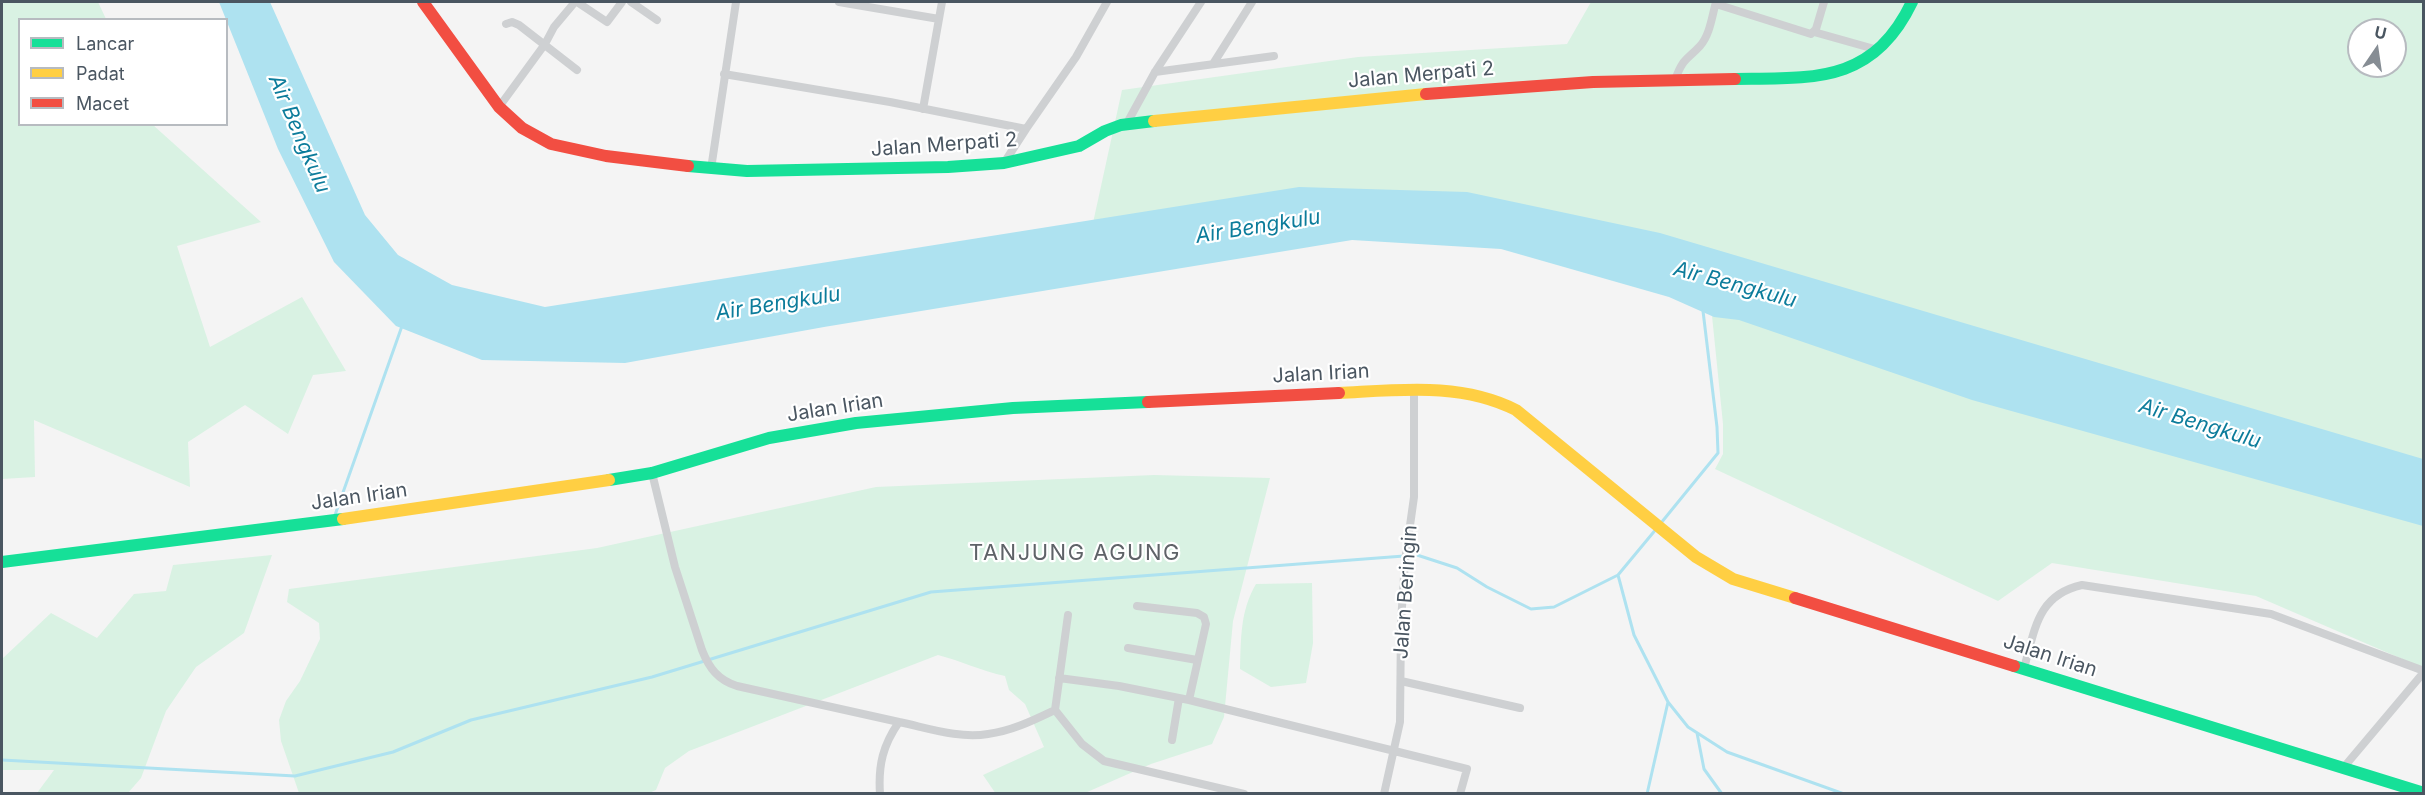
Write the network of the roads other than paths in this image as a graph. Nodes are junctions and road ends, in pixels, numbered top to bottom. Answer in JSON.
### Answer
{"nodes":[{"id":1,"x":423,"y":2,"type":"edge"},
{"id":2,"x":576,"y":2,"type":"edge"},
{"id":3,"x":622,"y":2,"type":"edge"},
{"id":4,"x":631,"y":2,"type":"edge"},
{"id":5,"x":736,"y":2,"type":"edge"},
{"id":6,"x":839,"y":2,"type":"edge"},
{"id":7,"x":942,"y":2,"type":"edge"},
{"id":8,"x":1107,"y":2,"type":"edge"},
{"id":9,"x":1202,"y":2,"type":"edge"},
{"id":10,"x":1252,"y":2,"type":"edge"},
{"id":11,"x":1824,"y":2,"type":"edge"},
{"id":12,"x":1912,"y":2,"type":"edge"},
{"id":13,"x":1716,"y":3,"type":"edge"},
{"id":14,"x":939,"y":19,"type":"junction"},
{"id":15,"x":657,"y":20,"type":"dead end"},
{"id":16,"x":506,"y":24,"type":"dead end"},
{"id":17,"x":1814,"y":32,"type":"junction"},
{"id":18,"x":545,"y":44,"type":"junction"},
{"id":19,"x":1878,"y":51,"type":"junction"},
{"id":20,"x":1274,"y":56,"type":"dead end"},
{"id":21,"x":1212,"y":64,"type":"junction"},
{"id":22,"x":577,"y":70,"type":"dead end"},
{"id":23,"x":1155,"y":72,"type":"junction"},
{"id":24,"x":724,"y":74,"type":"junction"},
{"id":25,"x":1675,"y":80,"type":"junction"},
{"id":26,"x":499,"y":107,"type":"junction"},
{"id":27,"x":923,"y":109,"type":"junction"},
{"id":28,"x":1126,"y":125,"type":"junction"},
{"id":29,"x":1026,"y":129,"type":"junction"},
{"id":30,"x":1004,"y":163,"type":"junction"},
{"id":31,"x":711,"y":169,"type":"junction"},
{"id":32,"x":1414,"y":389,"type":"junction"},
{"id":33,"x":652,"y":473,"type":"junction"},
{"id":34,"x":2,"y":562,"type":"edge"},
{"id":35,"x":1137,"y":606,"type":"dead end"},
{"id":36,"x":1068,"y":615,"type":"dead end"},
{"id":37,"x":1128,"y":648,"type":"dead end"},
{"id":38,"x":1197,"y":660,"type":"junction"},
{"id":39,"x":2024,"y":668,"type":"junction"},
{"id":40,"x":2424,"y":671,"type":"edge"},
{"id":41,"x":1059,"y":678,"type":"junction"},
{"id":42,"x":1401,"y":681,"type":"junction"},
{"id":43,"x":1179,"y":698,"type":"junction"},
{"id":44,"x":1189,"y":700,"type":"junction"},
{"id":45,"x":1520,"y":708,"type":"dead end"},
{"id":46,"x":1055,"y":710,"type":"junction"},
{"id":47,"x":899,"y":722,"type":"junction"},
{"id":48,"x":1172,"y":740,"type":"dead end"},
{"id":49,"x":1395,"y":752,"type":"junction"},
{"id":50,"x":2344,"y":767,"type":"junction"},
{"id":51,"x":2424,"y":793,"type":"edge"},
{"id":52,"x":880,"y":794,"type":"edge"},
{"id":53,"x":1244,"y":794,"type":"edge"},
{"id":54,"x":1384,"y":794,"type":"edge"},
{"id":55,"x":1460,"y":794,"type":"edge"}],
"edges":[{"from":1,"to":26,"type":"main road","name":"Jalan Merpati 2"},
{"from":2,"to":3,"type":"street"},
{"from":2,"to":18,"type":"street"},
{"from":4,"to":15,"type":"street"},
{"from":5,"to":24,"type":"street"},
{"from":6,"to":14,"type":"street"},
{"from":7,"to":14,"type":"street"},
{"from":8,"to":29,"type":"street"},
{"from":9,"to":23,"type":"street"},
{"from":10,"to":21,"type":"street"},
{"from":11,"to":17,"type":"street"},
{"from":12,"to":19,"type":"main road","name":"Jalan Merpati 2"},
{"from":13,"to":17,"type":"street"},
{"from":13,"to":25,"type":"street"},
{"from":14,"to":27,"type":"street"},
{"from":16,"to":18,"type":"street"},
{"from":17,"to":19,"type":"street"},
{"from":18,"to":22,"type":"street"},
{"from":18,"to":26,"type":"street"},
{"from":19,"to":25,"type":"main road","name":"Jalan Merpati 2"},
{"from":20,"to":21,"type":"street"},
{"from":21,"to":23,"type":"street"},
{"from":23,"to":28,"type":"street"},
{"from":24,"to":27,"type":"street"},
{"from":24,"to":31,"type":"street"},
{"from":25,"to":28,"type":"main road","name":"Jalan Merpati 2"},
{"from":26,"to":31,"type":"main road","name":"Jalan Merpati 2"},
{"from":27,"to":29,"type":"street"},
{"from":28,"to":30,"type":"main road","name":"Jalan Merpati 2"},
{"from":29,"to":30,"type":"street"},
{"from":30,"to":31,"type":"main road","name":"Jalan Merpati 2"},
{"from":32,"to":33,"type":"main road","name":"Jalan Irian"},
{"from":32,"to":39,"type":"main road","name":"Jalan Irian"},
{"from":32,"to":42,"type":"street","name":"Jalan Beringin"},
{"from":33,"to":34,"type":"main road","name":"Jalan Irian"},
{"from":33,"to":47,"type":"street"},
{"from":35,"to":38,"type":"street"},
{"from":36,"to":41,"type":"street"},
{"from":37,"to":38,"type":"street"},
{"from":38,"to":44,"type":"street"},
{"from":39,"to":40,"type":"street"},
{"from":39,"to":50,"type":"main road","name":"Jalan Irian"},
{"from":40,"to":50,"type":"street"},
{"from":41,"to":43,"type":"street"},
{"from":41,"to":46,"type":"street"},
{"from":42,"to":45,"type":"street"},
{"from":42,"to":49,"type":"street","name":"Jalan Beringin"},
{"from":43,"to":44,"type":"street"},
{"from":43,"to":48,"type":"street"},
{"from":44,"to":49,"type":"street"},
{"from":46,"to":47,"type":"street"},
{"from":46,"to":53,"type":"street"},
{"from":47,"to":52,"type":"street"},
{"from":49,"to":54,"type":"street","name":"Jalan Beringin"},
{"from":49,"to":55,"type":"street"},
{"from":50,"to":51,"type":"main road","name":"Jalan Irian"}]}
